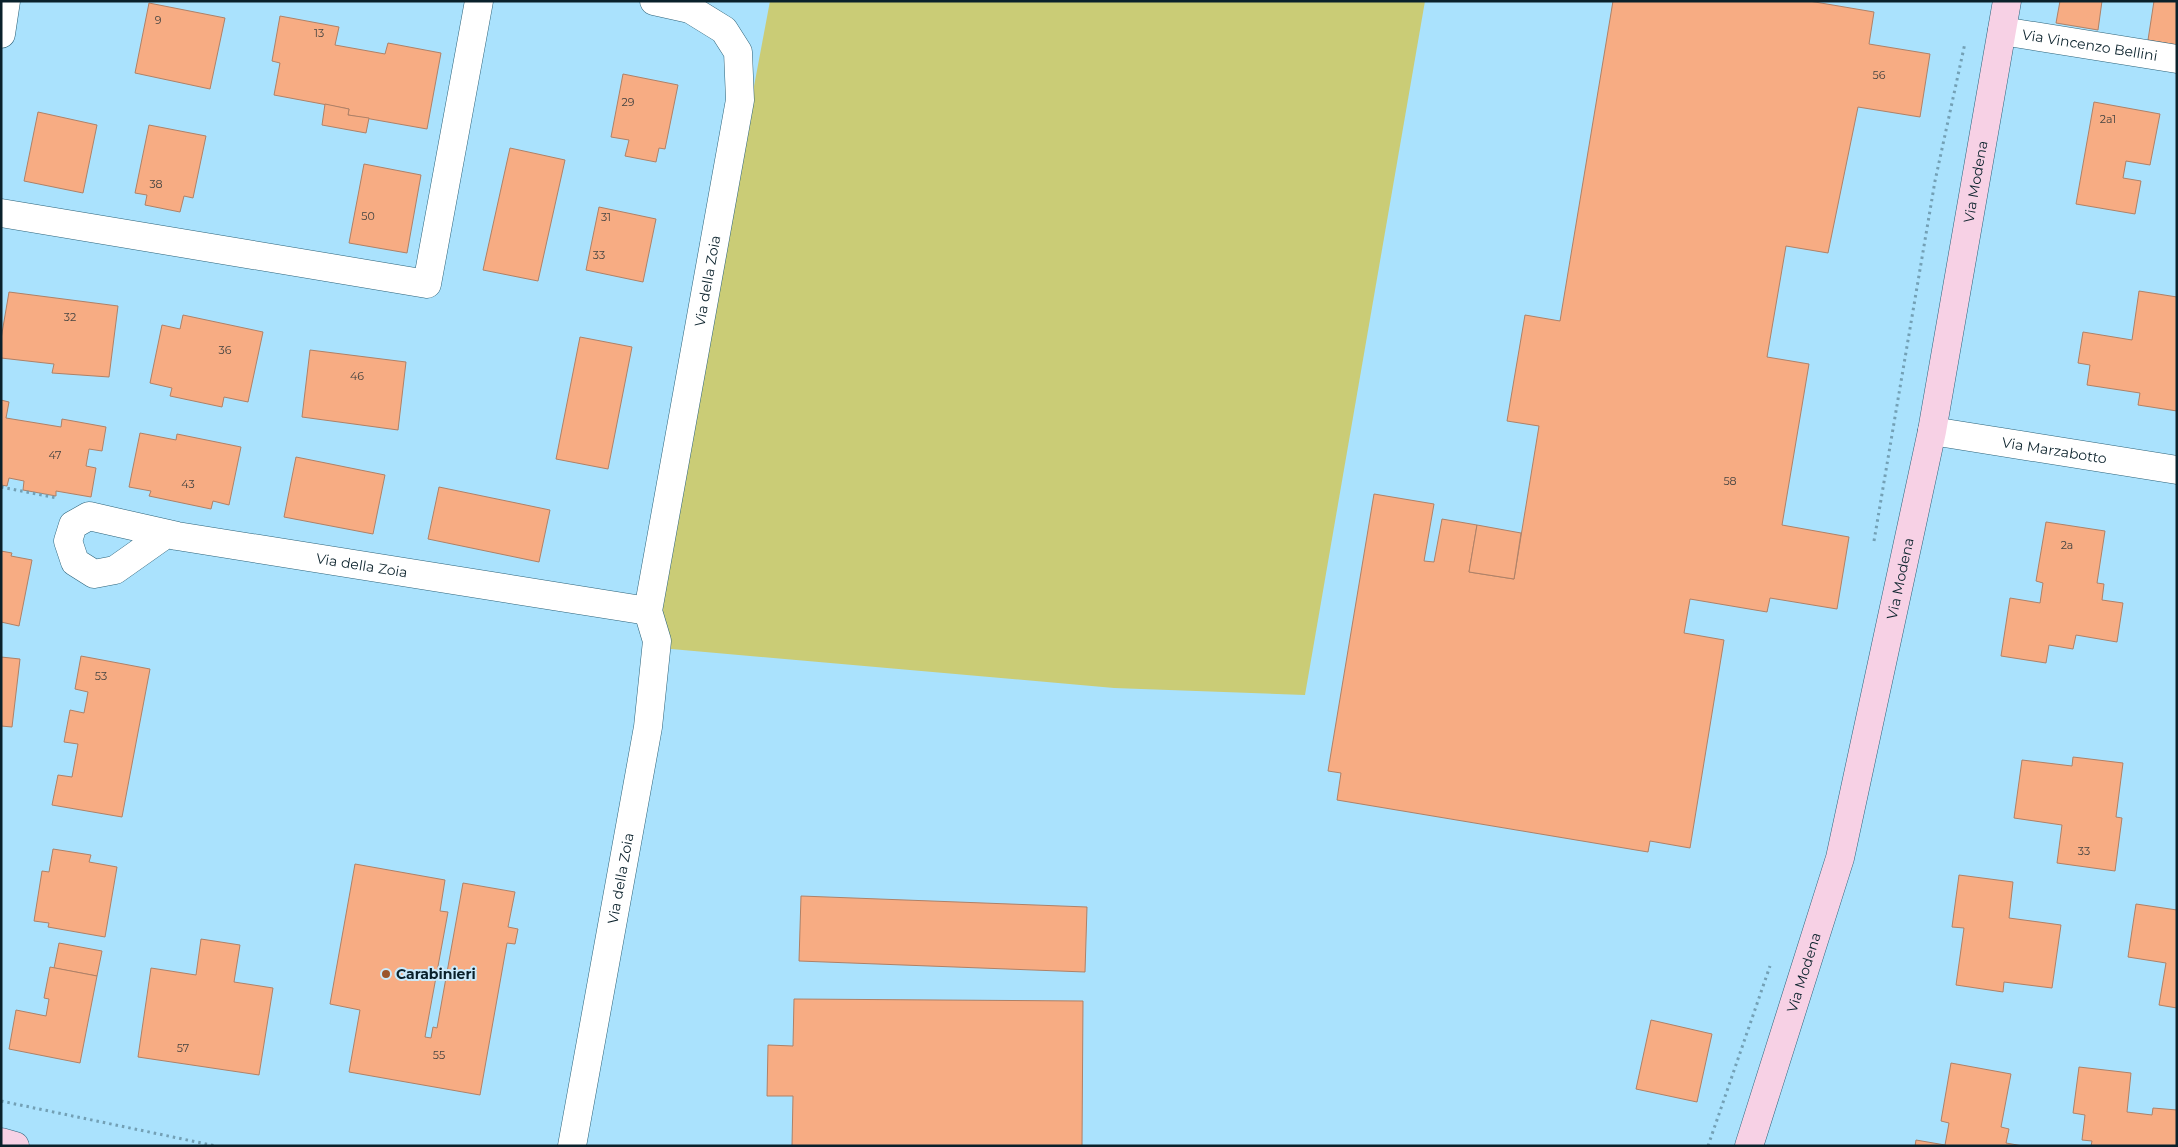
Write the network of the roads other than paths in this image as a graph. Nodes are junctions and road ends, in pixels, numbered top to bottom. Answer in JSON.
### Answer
{"nodes":[{"id":1,"x":6,"y":1,"type":"edge"},
{"id":2,"x":479,"y":1,"type":"edge"},
{"id":3,"x":654,"y":1,"type":"edge"},
{"id":4,"x":2007,"y":1,"type":"edge"},
{"id":5,"x":2002,"y":31,"type":"junction"},
{"id":6,"x":1,"y":34,"type":"edge"},
{"id":7,"x":2177,"y":60,"type":"edge"},
{"id":8,"x":1,"y":213,"type":"edge"},
{"id":9,"x":1932,"y":432,"type":"junction"},
{"id":10,"x":2177,"y":470,"type":"edge"},
{"id":11,"x":166,"y":534,"type":"junction"},
{"id":12,"x":648,"y":611,"type":"junction"},
{"id":13,"x":1,"y":1142,"type":"edge"},
{"id":14,"x":15,"y":1146,"type":"edge"},
{"id":15,"x":572,"y":1146,"type":"edge"},
{"id":16,"x":1749,"y":1146,"type":"edge"}],
"edges":[{"from":1,"to":6,"type":"street"},
{"from":2,"to":8,"type":"street"},
{"from":3,"to":12,"type":"street","name":"Via della Zoia"},
{"from":4,"to":5,"type":"main road","name":"Via Modena"},
{"from":5,"to":7,"type":"street","name":"Via Vincenzo Bellini"},
{"from":5,"to":9,"type":"main road","name":"Via Modena"},
{"from":9,"to":10,"type":"street","name":"Via Marzabotto"},
{"from":9,"to":16,"type":"main road","name":"Via Modena"},
{"from":11,"to":11,"type":"street","name":"Via della Zoia"},
{"from":11,"to":12,"type":"street","name":"Via della Zoia"},
{"from":12,"to":15,"type":"street","name":"Via della Zoia"},
{"from":13,"to":14,"type":"main road"}]}
